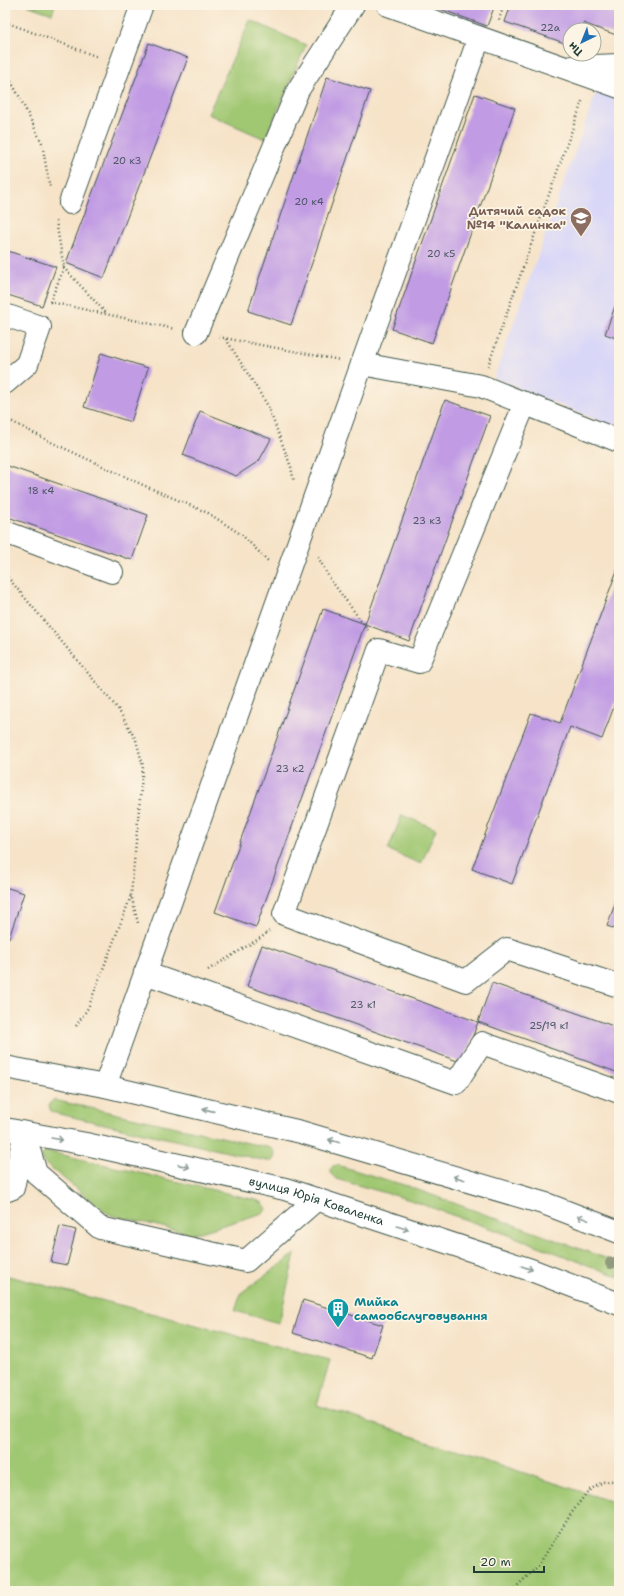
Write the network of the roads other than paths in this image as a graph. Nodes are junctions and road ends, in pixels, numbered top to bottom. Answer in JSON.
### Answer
{"nodes":[{"id":1,"x":142,"y":5,"type":"edge"},
{"id":2,"x":353,"y":5,"type":"edge"},
{"id":3,"x":388,"y":5,"type":"edge"},
{"id":4,"x":479,"y":38,"type":"junction"},
{"id":5,"x":619,"y":65,"type":"edge"},
{"id":6,"x":563,"y":68,"type":"junction"},
{"id":7,"x":619,"y":87,"type":"edge"},
{"id":8,"x":58,"y":204,"type":"road end"},
{"id":9,"x":5,"y":315,"type":"edge"},
{"id":10,"x":196,"y":333,"type":"dead end"},
{"id":11,"x":362,"y":364,"type":"junction"},
{"id":12,"x":5,"y":383,"type":"edge"},
{"id":13,"x":525,"y":403,"type":"junction"},
{"id":14,"x":619,"y":441,"type":"edge"},
{"id":15,"x":5,"y":532,"type":"edge"},
{"id":16,"x":112,"y":572,"type":"dead end"},
{"id":17,"x":146,"y":973,"type":"junction"},
{"id":18,"x":619,"y":986,"type":"edge"},
{"id":19,"x":5,"y":1067,"type":"edge"},
{"id":20,"x":105,"y":1086,"type":"junction"},
{"id":21,"x":619,"y":1092,"type":"edge"},
{"id":22,"x":15,"y":1131,"type":"edge"},
{"id":23,"x":5,"y":1191,"type":"edge"},
{"id":24,"x":317,"y":1199,"type":"junction"},
{"id":25,"x":619,"y":1232,"type":"edge"},
{"id":26,"x":619,"y":1304,"type":"edge"}],
"edges":[{"from":1,"to":8,"type":"street"},
{"from":2,"to":10,"type":"street"},
{"from":3,"to":4,"type":"street"},
{"from":4,"to":6,"type":"street"},
{"from":4,"to":11,"type":"street"},
{"from":5,"to":6,"type":"street"},
{"from":6,"to":7,"type":"street"},
{"from":9,"to":12,"type":"street"},
{"from":11,"to":13,"type":"street"},
{"from":11,"to":17,"type":"street"},
{"from":13,"to":14,"type":"street"},
{"from":13,"to":18,"type":"street"},
{"from":15,"to":16,"type":"street"},
{"from":17,"to":20,"type":"street"},
{"from":17,"to":21,"type":"street"},
{"from":19,"to":20,"type":"street"},
{"from":25,"to":20,"type":"street","one_way":true},
{"from":22,"to":23,"type":"street"},
{"from":22,"to":24,"type":"street","name":"вулиця Юрія Коваленка","one_way":true},
{"from":22,"to":24,"type":"street"},
{"from":24,"to":26,"type":"street","name":"вулиця Юрія Коваленка","one_way":true}]}
